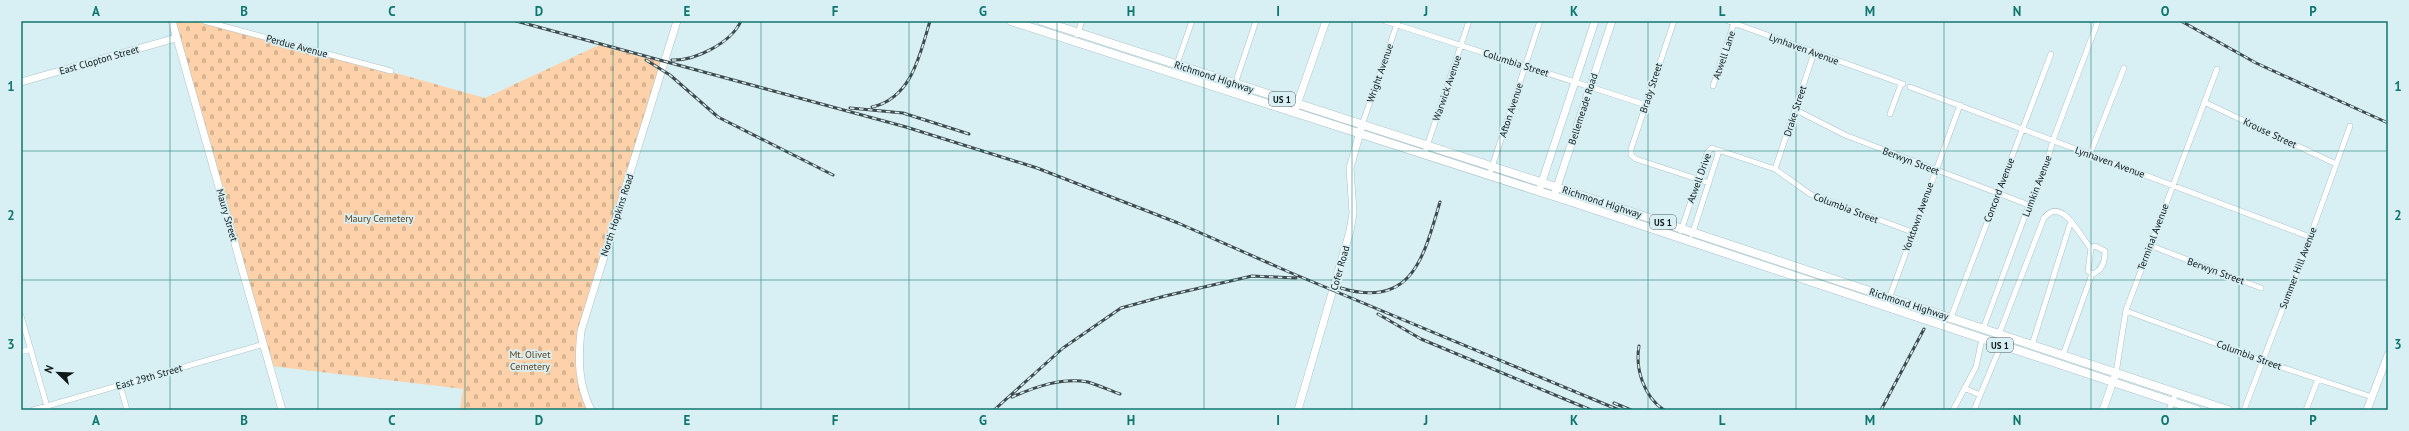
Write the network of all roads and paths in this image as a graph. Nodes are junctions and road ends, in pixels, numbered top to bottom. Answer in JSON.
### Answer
{"nodes":[{"id":1,"x":172,"y":21,"type":"edge"},
{"id":2,"x":204,"y":21,"type":"edge"},
{"id":3,"x":677,"y":21,"type":"edge"},
{"id":4,"x":1011,"y":21,"type":"edge"},
{"id":5,"x":1042,"y":21,"type":"edge"},
{"id":6,"x":1082,"y":21,"type":"edge"},
{"id":7,"x":1192,"y":21,"type":"edge"},
{"id":8,"x":1256,"y":21,"type":"edge"},
{"id":9,"x":1326,"y":21,"type":"edge"},
{"id":10,"x":1385,"y":21,"type":"edge"},
{"id":11,"x":1469,"y":21,"type":"edge"},
{"id":12,"x":1540,"y":21,"type":"edge"},
{"id":13,"x":1595,"y":21,"type":"edge"},
{"id":14,"x":1612,"y":21,"type":"edge"},
{"id":15,"x":1674,"y":21,"type":"edge"},
{"id":16,"x":1728,"y":21,"type":"edge"},
{"id":17,"x":2098,"y":21,"type":"edge"},
{"id":18,"x":1397,"y":23,"type":"edge"},
{"id":19,"x":1734,"y":23,"type":"junction"},
{"id":20,"x":1078,"y":33,"type":"junction"},
{"id":21,"x":176,"y":38,"type":"junction"},
{"id":22,"x":1075,"y":42,"type":"junction"},
{"id":23,"x":1461,"y":45,"type":"junction"},
{"id":24,"x":1814,"y":53,"type":"junction"},
{"id":25,"x":2051,"y":54,"type":"dead end"},
{"id":26,"x":1177,"y":65,"type":"junction"},
{"id":27,"x":1525,"y":66,"type":"junction"},
{"id":28,"x":2124,"y":68,"type":"dead end"},
{"id":29,"x":2217,"y":69,"type":"dead end"},
{"id":30,"x":391,"y":71,"type":"dead end"},
{"id":31,"x":1174,"y":74,"type":"junction"},
{"id":32,"x":21,"y":82,"type":"edge"},
{"id":33,"x":1575,"y":82,"type":"junction"},
{"id":34,"x":1235,"y":84,"type":"junction"},
{"id":35,"x":1713,"y":86,"type":"dead end"},
{"id":36,"x":1590,"y":87,"type":"junction"},
{"id":37,"x":1910,"y":87,"type":"dead end"},
{"id":38,"x":1232,"y":93,"type":"junction"},
{"id":39,"x":2204,"y":102,"type":"junction"},
{"id":40,"x":1297,"y":104,"type":"junction"},
{"id":41,"x":1646,"y":105,"type":"junction"},
{"id":42,"x":1960,"y":105,"type":"junction"},
{"id":43,"x":1796,"y":110,"type":"junction"},
{"id":44,"x":1294,"y":113,"type":"junction"},
{"id":45,"x":1890,"y":114,"type":"dead end"},
{"id":46,"x":1362,"y":125,"type":"junction"},
{"id":47,"x":2350,"y":126,"type":"dead end"},
{"id":48,"x":2022,"y":129,"type":"junction"},
{"id":49,"x":1358,"y":134,"type":"junction"},
{"id":50,"x":2053,"y":140,"type":"junction"},
{"id":51,"x":1427,"y":146,"type":"junction"},
{"id":52,"x":1717,"y":150,"type":"junction"},
{"id":53,"x":2090,"y":154,"type":"junction"},
{"id":54,"x":1424,"y":155,"type":"junction"},
{"id":55,"x":2336,"y":164,"type":"junction"},
{"id":56,"x":1492,"y":167,"type":"junction"},
{"id":57,"x":1775,"y":169,"type":"junction"},
{"id":58,"x":1935,"y":170,"type":"junction"},
{"id":59,"x":1489,"y":176,"type":"junction"},
{"id":60,"x":1698,"y":179,"type":"junction"},
{"id":61,"x":1542,"y":182,"type":"junction"},
{"id":62,"x":1709,"y":183,"type":"junction"},
{"id":63,"x":2173,"y":185,"type":"junction"},
{"id":64,"x":1557,"y":188,"type":"junction"},
{"id":65,"x":1538,"y":192,"type":"junction"},
{"id":66,"x":1997,"y":193,"type":"junction"},
{"id":67,"x":1554,"y":197,"type":"junction"},
{"id":68,"x":2029,"y":205,"type":"junction"},
{"id":69,"x":2071,"y":221,"type":"junction"},
{"id":70,"x":1682,"y":229,"type":"junction"},
{"id":71,"x":1693,"y":232,"type":"junction"},
{"id":72,"x":1912,"y":232,"type":"junction"},
{"id":73,"x":2310,"y":237,"type":"junction"},
{"id":74,"x":1678,"y":238,"type":"junction"},
{"id":75,"x":1690,"y":242,"type":"junction"},
{"id":76,"x":2149,"y":246,"type":"junction"},
{"id":77,"x":2091,"y":248,"type":"junction"},
{"id":78,"x":2092,"y":274,"type":"junction"},
{"id":79,"x":2261,"y":288,"type":"dead end"},
{"id":80,"x":1889,"y":298,"type":"junction"},
{"id":81,"x":1886,"y":307,"type":"junction"},
{"id":82,"x":2126,"y":311,"type":"junction"},
{"id":83,"x":21,"y":316,"type":"edge"},
{"id":84,"x":1950,"y":318,"type":"junction"},
{"id":85,"x":1947,"y":327,"type":"junction"},
{"id":86,"x":1983,"y":329,"type":"junction"},
{"id":87,"x":1999,"y":334,"type":"junction"},
{"id":88,"x":1982,"y":339,"type":"junction"},
{"id":89,"x":264,"y":344,"type":"junction"},
{"id":90,"x":2001,"y":345,"type":"junction"},
{"id":91,"x":2032,"y":345,"type":"junction"},
{"id":92,"x":30,"y":349,"type":"junction"},
{"id":93,"x":21,"y":352,"type":"edge"},
{"id":94,"x":2388,"y":355,"type":"edge"},
{"id":95,"x":2063,"y":356,"type":"junction"},
{"id":96,"x":2262,"y":360,"type":"junction"},
{"id":97,"x":2116,"y":373,"type":"junction"},
{"id":98,"x":2318,"y":379,"type":"junction"},
{"id":99,"x":2114,"y":382,"type":"junction"},
{"id":100,"x":120,"y":385,"type":"junction"},
{"id":101,"x":1964,"y":388,"type":"junction"},
{"id":102,"x":2176,"y":393,"type":"junction"},
{"id":103,"x":1980,"y":395,"type":"junction"},
{"id":104,"x":2372,"y":397,"type":"junction"},
{"id":105,"x":2172,"y":402,"type":"junction"},
{"id":106,"x":47,"y":408,"type":"edge"},
{"id":107,"x":33,"y":410,"type":"edge"},
{"id":108,"x":127,"y":410,"type":"edge"},
{"id":109,"x":282,"y":410,"type":"edge"},
{"id":110,"x":591,"y":410,"type":"edge"},
{"id":111,"x":1298,"y":410,"type":"edge"},
{"id":112,"x":1953,"y":410,"type":"edge"},
{"id":113,"x":1974,"y":410,"type":"edge"},
{"id":114,"x":2103,"y":410,"type":"edge"},
{"id":115,"x":2169,"y":410,"type":"edge"},
{"id":116,"x":2197,"y":410,"type":"edge"},
{"id":117,"x":2228,"y":410,"type":"edge"},
{"id":118,"x":2244,"y":410,"type":"edge"},
{"id":119,"x":2306,"y":410,"type":"edge"},
{"id":120,"x":2367,"y":410,"type":"edge"}],
"edges":[{"from":1,"to":21,"type":"street","name":"Maury Street"},
{"from":2,"to":30,"type":"street","name":"Perdue Avenue"},
{"from":3,"to":110,"type":"street","name":"North Hopkins Road"},
{"from":4,"to":22,"type":"main road","name":"Richmond Highway","number":"US 1"},
{"from":5,"to":20,"type":"main road","name":"Richmond Highway","number":"US 1"},
{"from":6,"to":20,"type":"street"},
{"from":7,"to":26,"type":"street"},
{"from":8,"to":34,"type":"street"},
{"from":9,"to":40,"type":"street"},
{"from":10,"to":18,"type":"street","name":"Columbia Street"},
{"from":11,"to":23,"type":"street","name":"Warwick Avenue"},
{"from":12,"to":27,"type":"street","name":"Afton Avenue"},
{"from":13,"to":33,"type":"street","name":"Bellemeade Road"},
{"from":14,"to":36,"type":"street","name":"Bellemeade Road"},
{"from":15,"to":41,"type":"street","name":"Brady Street"},
{"from":16,"to":19,"type":"street","name":"Lynhaven Avenue"},
{"from":17,"to":50,"type":"street","name":"Lumkin Avenue"},
{"from":18,"to":23,"type":"street","name":"Columbia Street"},
{"from":18,"to":46,"type":"street","name":"Wright Avenue"},
{"from":19,"to":24,"type":"street","name":"Lynhaven Avenue"},
{"from":19,"to":35,"type":"street","name":"Atwell Lane"},
{"from":20,"to":22,"type":"street"},
{"from":20,"to":26,"type":"main road","name":"Richmond Highway","number":"US 1"},
{"from":21,"to":32,"type":"street","name":"East Clopton Street"},
{"from":21,"to":89,"type":"street","name":"Maury Street"},
{"from":22,"to":31,"type":"main road","name":"Richmond Highway","number":"US 1"},
{"from":23,"to":27,"type":"street","name":"Columbia Street"},
{"from":23,"to":51,"type":"street","name":"Warwick Avenue"},
{"from":24,"to":43,"type":"street","name":"Drake Street"},
{"from":24,"to":45,"type":"street","name":"Lynhaven Avenue"},
{"from":25,"to":48,"type":"street","name":"Concord Avenue"},
{"from":26,"to":31,"type":"street"},
{"from":26,"to":34,"type":"main road","name":"Richmond Highway","number":"US 1"},
{"from":27,"to":33,"type":"street","name":"Columbia Street"},
{"from":27,"to":56,"type":"street","name":"Afton Avenue"},
{"from":28,"to":53,"type":"street"},
{"from":29,"to":39,"type":"street","name":"Terminal Avenue"},
{"from":31,"to":38,"type":"main road","name":"Richmond Highway","number":"US 1"},
{"from":33,"to":36,"type":"street","name":"Columbia Street"},
{"from":33,"to":61,"type":"street","name":"Bellemeade Road"},
{"from":34,"to":38,"type":"street"},
{"from":34,"to":40,"type":"main road","name":"Richmond Highway","number":"US 1"},
{"from":36,"to":41,"type":"street","name":"Columbia Street"},
{"from":36,"to":64,"type":"street","name":"Bellemeade Road"},
{"from":37,"to":42,"type":"street","name":"Lynhaven Avenue"},
{"from":38,"to":44,"type":"main road","name":"Richmond Highway","number":"US 1"},
{"from":39,"to":55,"type":"street","name":"Krouse Street"},
{"from":39,"to":63,"type":"street","name":"Terminal Avenue"},
{"from":40,"to":44,"type":"street"},
{"from":40,"to":46,"type":"main road","name":"Richmond Highway","number":"US 1"},
{"from":41,"to":60,"type":"street","name":"Brady Street"},
{"from":42,"to":48,"type":"street","name":"Lynhaven Avenue"},
{"from":42,"to":58,"type":"street","name":"Yorktown Avenue"},
{"from":43,"to":57,"type":"street","name":"Drake Street"},
{"from":43,"to":58,"type":"street","name":"Berwyn Street"},
{"from":44,"to":49,"type":"main road","name":"Richmond Highway","number":"US 1"},
{"from":46,"to":49,"type":"street","name":"Cofer Road"},
{"from":46,"to":51,"type":"main road","name":"Richmond Highway","number":"US 1"},
{"from":47,"to":55,"type":"street","name":"Summer Hill Avenue"},
{"from":48,"to":50,"type":"street","name":"Lynhaven Avenue"},
{"from":48,"to":66,"type":"street","name":"Concord Avenue"},
{"from":49,"to":54,"type":"main road","name":"Richmond Highway","number":"US 1"},
{"from":49,"to":111,"type":"street","name":"Cofer Road"},
{"from":50,"to":53,"type":"street","name":"Lynhaven Avenue"},
{"from":50,"to":68,"type":"street","name":"Lumkin Avenue"},
{"from":51,"to":54,"type":"street","name":"Warwick Avenue"},
{"from":51,"to":56,"type":"main road","name":"Richmond Highway","number":"US 1"},
{"from":52,"to":57,"type":"street","name":"Columbia Street"},
{"from":52,"to":60,"type":"street","name":"Atwell Drive"},
{"from":52,"to":62,"type":"street","name":"Atwell Drive"},
{"from":53,"to":63,"type":"street","name":"Lynhaven Avenue"},
{"from":54,"to":59,"type":"main road","name":"Richmond Highway","number":"US 1"},
{"from":55,"to":73,"type":"street","name":"Summer Hill Avenue"},
{"from":56,"to":59,"type":"street","name":"Afton Avenue"},
{"from":56,"to":61,"type":"main road","name":"Richmond Highway","number":"US 1"},
{"from":57,"to":72,"type":"street","name":"Columbia Street"},
{"from":58,"to":66,"type":"street","name":"Berwyn Street"},
{"from":58,"to":72,"type":"street","name":"Yorktown Avenue"},
{"from":59,"to":65,"type":"main road","name":"Richmond Highway","number":"US 1"},
{"from":60,"to":62,"type":"street"},
{"from":60,"to":70,"type":"street","name":"Atwell Drive"},
{"from":61,"to":64,"type":"main road","name":"Richmond Highway","number":"US 1"},
{"from":61,"to":65,"type":"street","name":"Bellemeade Road"},
{"from":62,"to":71,"type":"street","name":"Atwell Drive"},
{"from":63,"to":73,"type":"street","name":"Lynhaven Avenue"},
{"from":63,"to":76,"type":"street","name":"Terminal Avenue"},
{"from":64,"to":67,"type":"street","name":"Bellemeade Road"},
{"from":64,"to":70,"type":"main road","name":"Richmond Highway","number":"US 1"},
{"from":65,"to":67,"type":"main road","name":"Richmond Highway","number":"US 1"},
{"from":66,"to":68,"type":"street","name":"Berwyn Street"},
{"from":66,"to":84,"type":"street","name":"Concord Avenue"},
{"from":67,"to":74,"type":"main road","name":"Richmond Highway","number":"US 1"},
{"from":68,"to":86,"type":"street","name":"Lumkin Avenue"},
{"from":69,"to":77,"type":"street"},
{"from":69,"to":87,"type":"street"},
{"from":69,"to":91,"type":"street"},
{"from":70,"to":71,"type":"main road","name":"Richmond Highway","number":"US 1"},
{"from":70,"to":74,"type":"street","name":"Atwell Drive"},
{"from":71,"to":75,"type":"street","name":"Atwell Drive"},
{"from":71,"to":80,"type":"main road","name":"Richmond Highway","number":"US 1"},
{"from":72,"to":80,"type":"street","name":"Yorktown Avenue"},
{"from":73,"to":96,"type":"street","name":"Summer Hill Avenue"},
{"from":74,"to":75,"type":"main road","name":"Richmond Highway","number":"US 1"},
{"from":75,"to":81,"type":"main road","name":"Richmond Highway","number":"US 1"},
{"from":76,"to":79,"type":"street","name":"Berwyn Street"},
{"from":76,"to":82,"type":"street","name":"Terminal Avenue"},
{"from":77,"to":78,"type":"street"},
{"from":77,"to":78,"type":"street"},
{"from":78,"to":95,"type":"street"},
{"from":80,"to":81,"type":"street","name":"Yorktown Avenue"},
{"from":80,"to":84,"type":"main road","name":"Richmond Highway","number":"US 1"},
{"from":81,"to":85,"type":"main road","name":"Richmond Highway","number":"US 1"},
{"from":82,"to":96,"type":"street","name":"Columbia Street"},
{"from":82,"to":97,"type":"street","name":"Terminal Avenue"},
{"from":83,"to":92,"type":"street"},
{"from":84,"to":85,"type":"street","name":"Concord Avenue"},
{"from":84,"to":86,"type":"main road","name":"Richmond Highway","number":"US 1"},
{"from":85,"to":88,"type":"main road","name":"Richmond Highway","number":"US 1"},
{"from":86,"to":87,"type":"main road","name":"Richmond Highway","number":"US 1"},
{"from":87,"to":91,"type":"main road","name":"Richmond Highway","number":"US 1"},
{"from":88,"to":90,"type":"main road","name":"Richmond Highway","number":"US 1"},
{"from":88,"to":101,"type":"street"},
{"from":89,"to":100,"type":"street","name":"East 29th Street"},
{"from":89,"to":109,"type":"street","name":"Maury Street"},
{"from":90,"to":99,"type":"main road","name":"Richmond Highway","number":"US 1"},
{"from":90,"to":103,"type":"street"},
{"from":91,"to":95,"type":"main road","name":"Richmond Highway","number":"US 1"},
{"from":92,"to":93,"type":"street"},
{"from":92,"to":106,"type":"street"},
{"from":94,"to":104,"type":"street"},
{"from":95,"to":97,"type":"main road","name":"Richmond Highway","number":"US 1"},
{"from":96,"to":98,"type":"street","name":"Columbia Street"},
{"from":96,"to":118,"type":"street","name":"Summer Hill Avenue"},
{"from":97,"to":99,"type":"street","name":"Terminal Avenue"},
{"from":97,"to":102,"type":"main road","name":"Richmond Highway","number":"US 1"},
{"from":98,"to":104,"type":"street","name":"Columbia Street"},
{"from":98,"to":119,"type":"street"},
{"from":99,"to":105,"type":"main road","name":"Richmond Highway","number":"US 1"},
{"from":99,"to":114,"type":"street","name":"Terminal Avenue"},
{"from":100,"to":106,"type":"street","name":"East 29th Street"},
{"from":100,"to":108,"type":"street"},
{"from":101,"to":103,"type":"street"},
{"from":101,"to":112,"type":"street"},
{"from":102,"to":105,"type":"street"},
{"from":102,"to":117,"type":"main road","name":"Richmond Highway","number":"US 1"},
{"from":103,"to":113,"type":"street"},
{"from":104,"to":120,"type":"street"},
{"from":105,"to":115,"type":"street"},
{"from":105,"to":116,"type":"main road","name":"Richmond Highway","number":"US 1"},
{"from":106,"to":107,"type":"street","name":"East 29th Street"}]}
